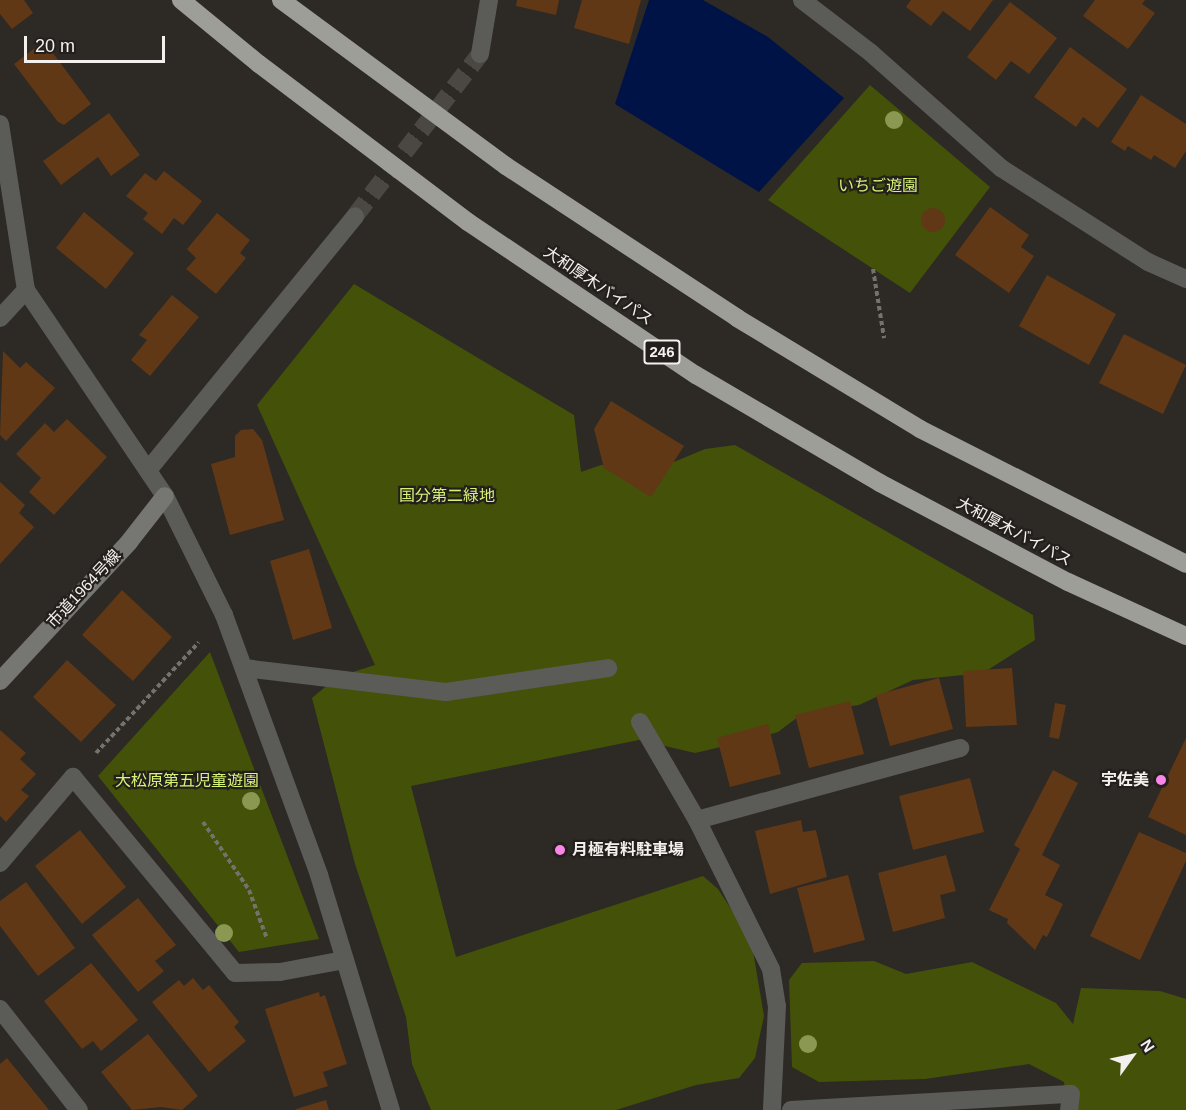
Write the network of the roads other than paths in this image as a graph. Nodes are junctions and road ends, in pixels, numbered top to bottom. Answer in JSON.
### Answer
{"nodes":[{"id":1,"x":181,"y":0,"type":"edge"},
{"id":2,"x":281,"y":0,"type":"edge"},
{"id":3,"x":489,"y":0,"type":"edge"},
{"id":4,"x":802,"y":0,"type":"edge"},
{"id":5,"x":480,"y":54,"type":"tunnel mouth"},
{"id":6,"x":0,"y":124,"type":"edge"},
{"id":7,"x":355,"y":216,"type":"tunnel mouth"},
{"id":8,"x":1186,"y":279,"type":"edge"},
{"id":9,"x":26,"y":290,"type":"junction"},
{"id":10,"x":0,"y":318,"type":"edge"},
{"id":11,"x":149,"y":469,"type":"junction"},
{"id":12,"x":165,"y":496,"type":"junction"},
{"id":13,"x":1186,"y":564,"type":"edge"},
{"id":14,"x":1186,"y":636,"type":"edge"},
{"id":15,"x":244,"y":668,"type":"junction"},
{"id":16,"x":608,"y":668,"type":"dead end"},
{"id":17,"x":0,"y":681,"type":"edge"},
{"id":18,"x":640,"y":722,"type":"dead end"},
{"id":19,"x":960,"y":748,"type":"dead end"},
{"id":20,"x":697,"y":820,"type":"junction"},
{"id":21,"x":0,"y":863,"type":"edge"},
{"id":22,"x":345,"y":960,"type":"junction"},
{"id":23,"x":0,"y":1009,"type":"edge"},
{"id":24,"x":79,"y":1110,"type":"edge"},
{"id":25,"x":391,"y":1110,"type":"edge"},
{"id":26,"x":772,"y":1110,"type":"edge"},
{"id":27,"x":791,"y":1110,"type":"edge"},
{"id":28,"x":1069,"y":1110,"type":"edge"}],
"edges":[{"from":1,"to":14,"type":"highway","name":"大和厚木バイパス","number":"246"},
{"from":2,"to":13,"type":"highway"},
{"from":3,"to":5,"type":"street"},
{"from":4,"to":8,"type":"street"},
{"from":6,"to":9,"type":"street"},
{"from":7,"to":11,"type":"street"},
{"from":9,"to":10,"type":"street"},
{"from":9,"to":11,"type":"street"},
{"from":11,"to":12,"type":"street"},
{"from":12,"to":15,"type":"street"},
{"from":12,"to":17,"type":"street","name":"市道1964号線"},
{"from":15,"to":16,"type":"street"},
{"from":15,"to":22,"type":"street"},
{"from":18,"to":20,"type":"street"},
{"from":19,"to":20,"type":"street"},
{"from":20,"to":26,"type":"street"},
{"from":21,"to":22,"type":"street"},
{"from":22,"to":25,"type":"street"},
{"from":23,"to":24,"type":"street"},
{"from":27,"to":28,"type":"street"}]}
